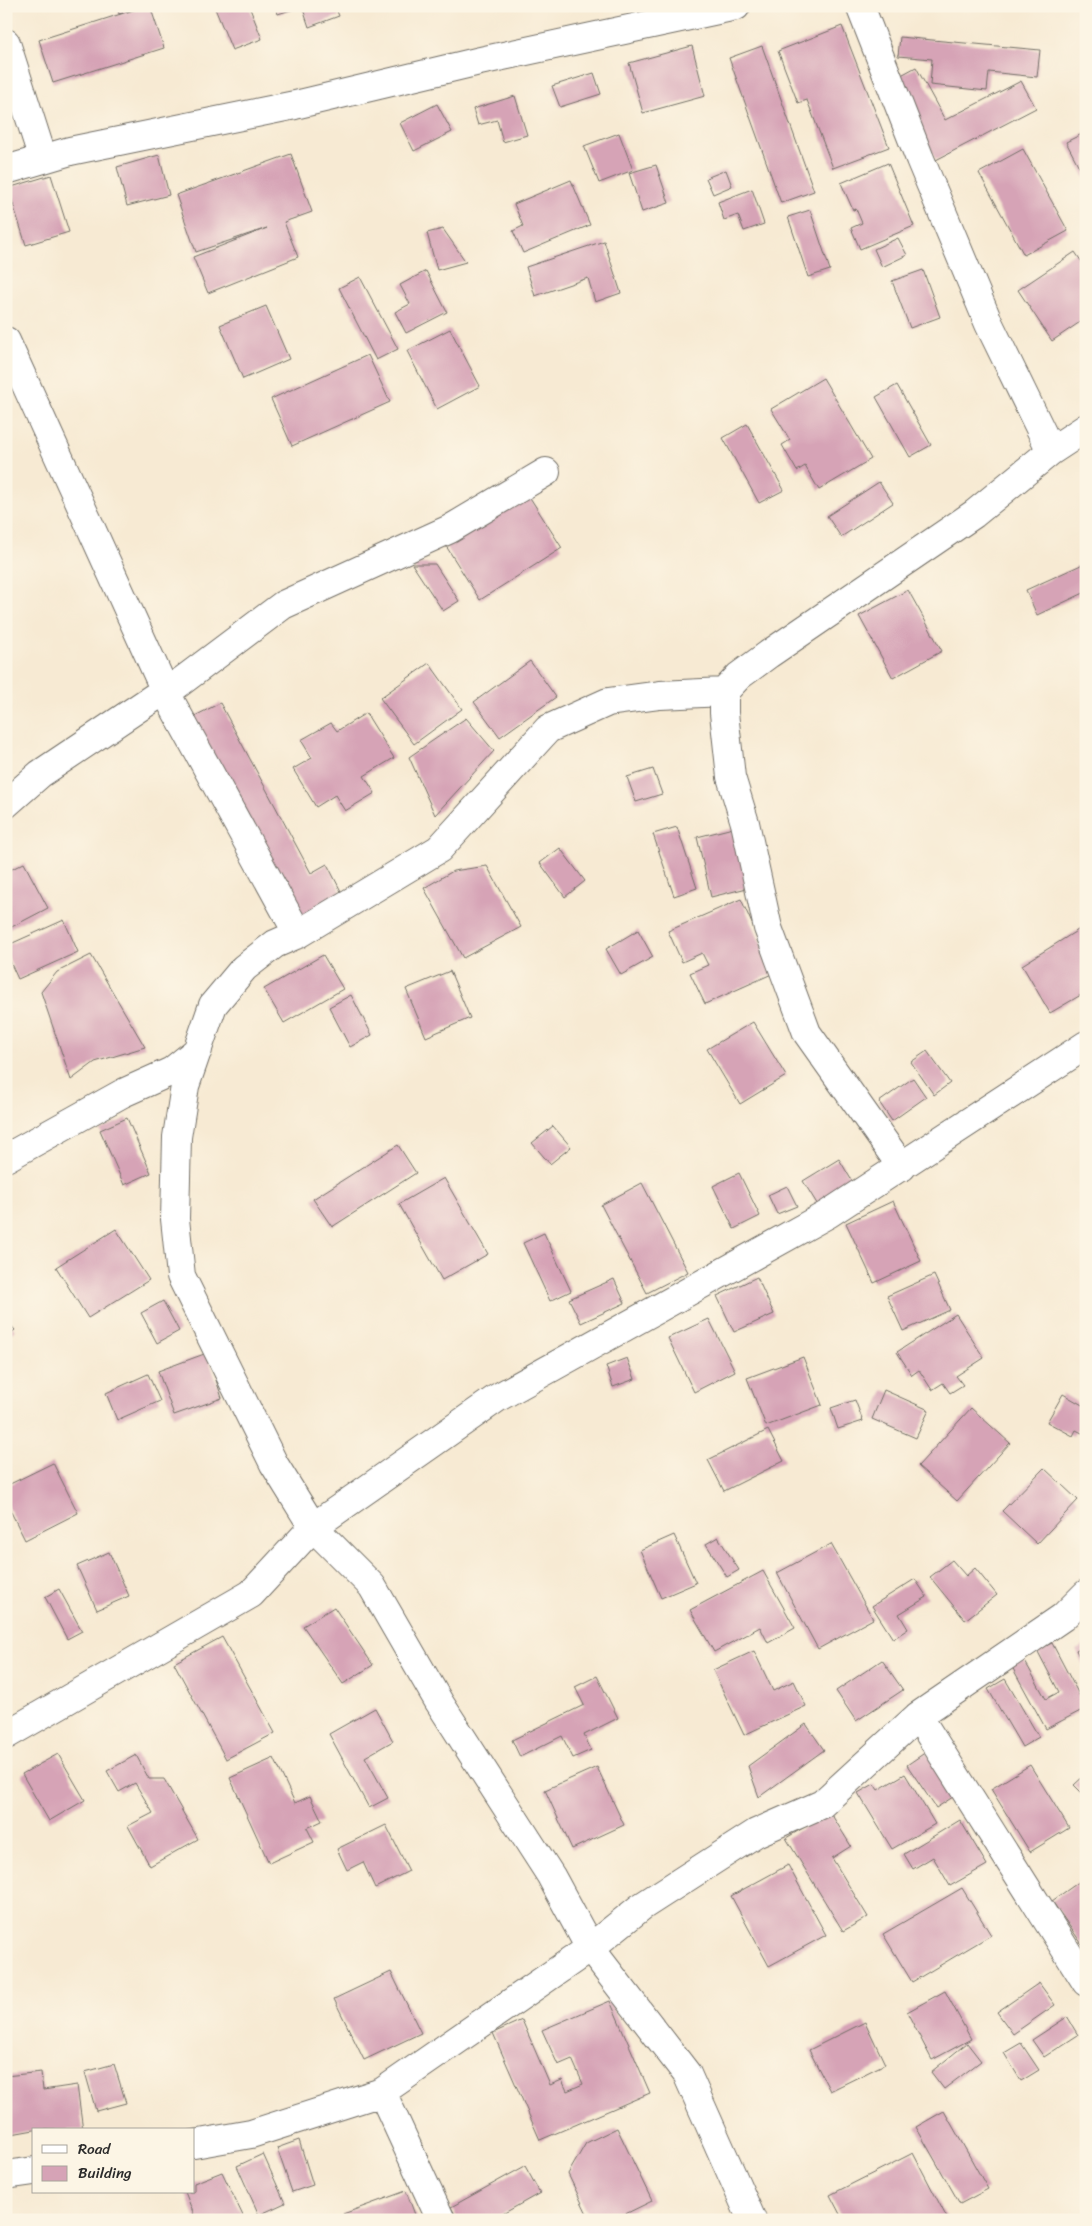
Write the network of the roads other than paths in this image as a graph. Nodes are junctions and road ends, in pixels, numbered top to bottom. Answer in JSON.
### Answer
{"nodes":[{"id":1,"x":736,"y":6,"type":"edge"},
{"id":2,"x":860,"y":6,"type":"edge"},
{"id":3,"x":6,"y":43,"type":"edge"},
{"id":4,"x":43,"y":159,"type":"junction"},
{"id":5,"x":6,"y":170,"type":"edge"},
{"id":6,"x":6,"y":341,"type":"edge"},
{"id":7,"x":1086,"y":428,"type":"edge"},
{"id":8,"x":1051,"y":451,"type":"junction"},
{"id":9,"x":546,"y":472,"type":"dead end"},
{"id":10,"x":724,"y":692,"type":"junction"},
{"id":11,"x":166,"y":694,"type":"junction"},
{"id":12,"x":6,"y":804,"type":"edge"},
{"id":13,"x":298,"y":934,"type":"junction"},
{"id":14,"x":1086,"y":1045,"type":"edge"},
{"id":15,"x":198,"y":1050,"type":"junction"},
{"id":16,"x":6,"y":1158,"type":"edge"},
{"id":17,"x":902,"y":1167,"type":"junction"},
{"id":18,"x":312,"y":1527,"type":"junction"},
{"id":19,"x":1086,"y":1594,"type":"edge"},
{"id":20,"x":918,"y":1716,"type":"junction"},
{"id":21,"x":6,"y":1735,"type":"edge"},
{"id":22,"x":590,"y":1948,"type":"junction"},
{"id":23,"x":1086,"y":1982,"type":"edge"},
{"id":24,"x":382,"y":2092,"type":"junction"},
{"id":25,"x":195,"y":2144,"type":"edge"},
{"id":26,"x":32,"y":2170,"type":"edge"},
{"id":27,"x":6,"y":2175,"type":"edge"},
{"id":28,"x":441,"y":2220,"type":"edge"},
{"id":29,"x":752,"y":2220,"type":"edge"}],
"edges":[{"from":1,"to":4,"type":"street"},
{"from":2,"to":8,"type":"street"},
{"from":3,"to":4,"type":"street"},
{"from":4,"to":5,"type":"street"},
{"from":6,"to":11,"type":"street"},
{"from":7,"to":8,"type":"street"},
{"from":8,"to":10,"type":"street"},
{"from":9,"to":11,"type":"street"},
{"from":10,"to":13,"type":"street"},
{"from":10,"to":17,"type":"street"},
{"from":11,"to":12,"type":"street"},
{"from":11,"to":13,"type":"street"},
{"from":13,"to":15,"type":"street"},
{"from":14,"to":17,"type":"street"},
{"from":15,"to":16,"type":"street"},
{"from":15,"to":18,"type":"street"},
{"from":17,"to":18,"type":"street"},
{"from":18,"to":21,"type":"street"},
{"from":18,"to":22,"type":"street"},
{"from":19,"to":20,"type":"street"},
{"from":20,"to":22,"type":"street"},
{"from":20,"to":23,"type":"street"},
{"from":22,"to":24,"type":"street"},
{"from":22,"to":29,"type":"street"},
{"from":24,"to":25,"type":"street"},
{"from":24,"to":28,"type":"street"},
{"from":26,"to":27,"type":"street"}]}
